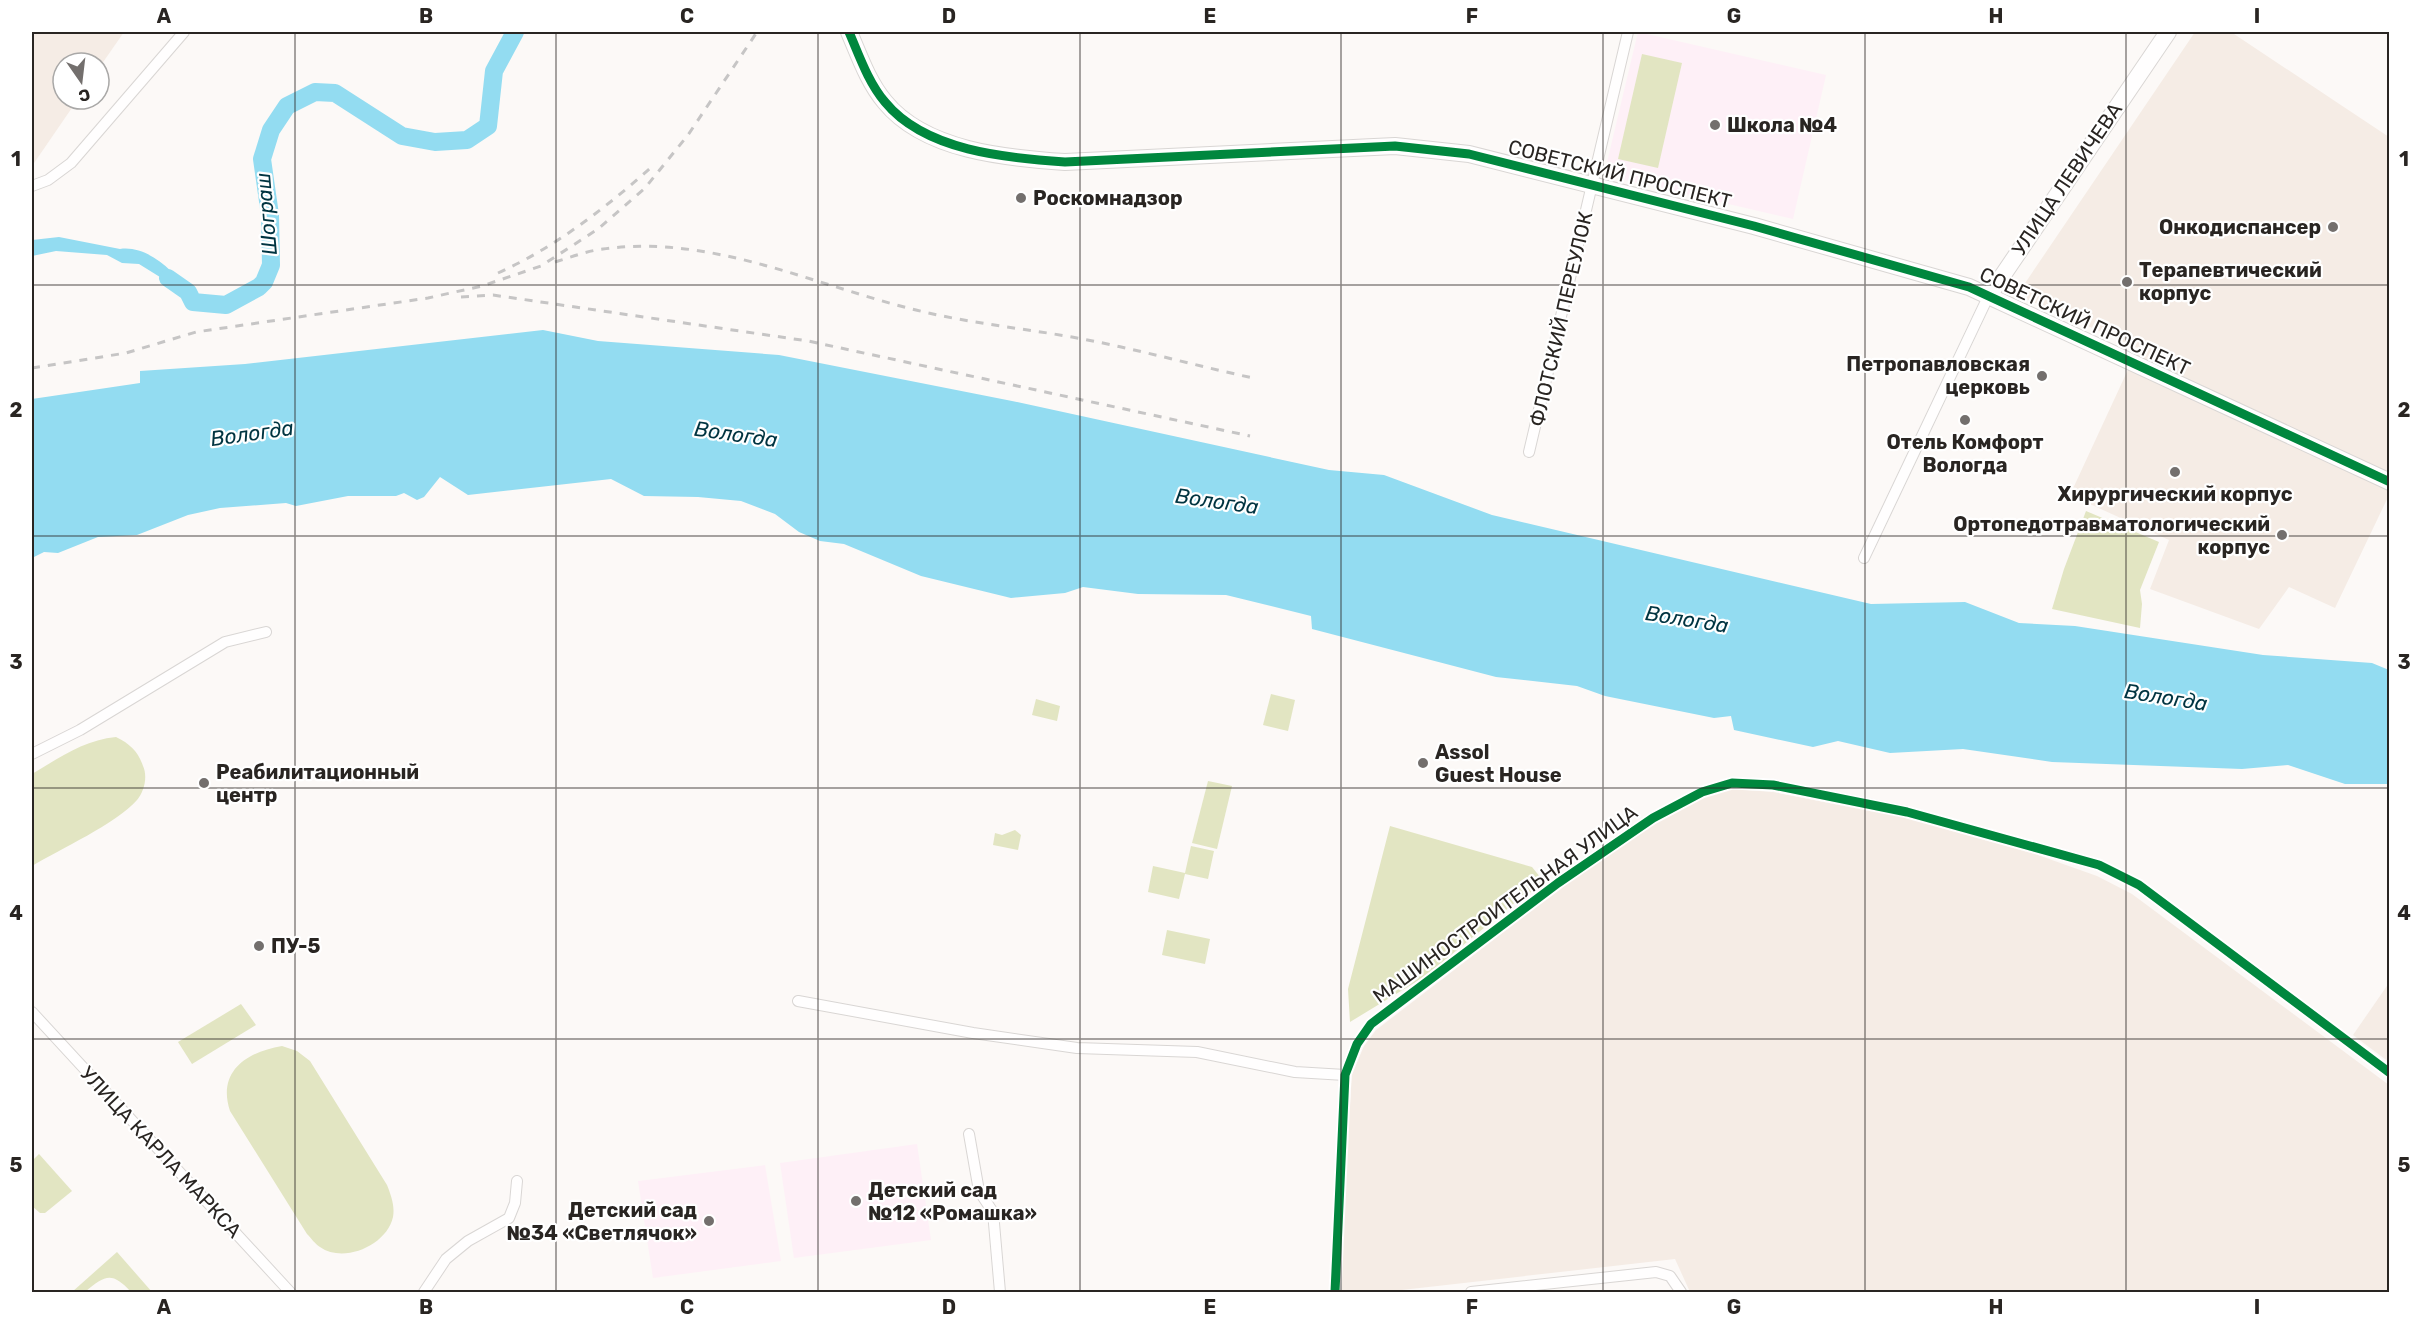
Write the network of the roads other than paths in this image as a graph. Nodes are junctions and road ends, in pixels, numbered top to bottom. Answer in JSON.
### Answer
{"nodes":[{"id":1,"x":184,"y":32,"type":"edge"},
{"id":2,"x":1628,"y":32,"type":"edge"},
{"id":3,"x":850,"y":33,"type":"edge"},
{"id":4,"x":2162,"y":34,"type":"edge"},
{"id":5,"x":32,"y":186,"type":"edge"},
{"id":6,"x":1593,"y":186,"type":"junction"},
{"id":7,"x":1988,"y":297,"type":"junction"},
{"id":8,"x":1529,"y":452,"type":"dead end"},
{"id":9,"x":2390,"y":482,"type":"edge"},
{"id":10,"x":1864,"y":558,"type":"dead end"},
{"id":11,"x":266,"y":632,"type":"dead end"},
{"id":12,"x":32,"y":754,"type":"edge"},
{"id":13,"x":798,"y":1001,"type":"dead end"},
{"id":14,"x":32,"y":1012,"type":"edge"},
{"id":15,"x":2390,"y":1073,"type":"edge"},
{"id":16,"x":1345,"y":1075,"type":"junction"},
{"id":17,"x":969,"y":1134,"type":"dead end"},
{"id":18,"x":517,"y":1181,"type":"dead end"},
{"id":19,"x":290,"y":1293,"type":"edge"},
{"id":20,"x":424,"y":1293,"type":"edge"},
{"id":21,"x":1000,"y":1293,"type":"edge"},
{"id":22,"x":1335,"y":1293,"type":"edge"},
{"id":23,"x":1471,"y":1293,"type":"edge"},
{"id":24,"x":1681,"y":1293,"type":"edge"}],
"edges":[{"from":1,"to":5,"type":"street"},
{"from":2,"to":6,"type":"street","name":"ФЛОТСКИЙ ПЕРЕУЛОК"},
{"from":3,"to":6,"type":"street","name":"СОВЕТСКИЙ ПРОСПЕКТ"},
{"from":4,"to":7,"type":"street","name":"УЛИЦА ЛЕВИЧЕВА"},
{"from":6,"to":7,"type":"street","name":"СОВЕТСКИЙ ПРОСПЕКТ"},
{"from":6,"to":8,"type":"street","name":"ФЛОТСКИЙ ПЕРЕУЛОК"},
{"from":7,"to":9,"type":"street","name":"СОВЕТСКИЙ ПРОСПЕКТ"},
{"from":7,"to":10,"type":"street","name":"УЛИЦА ЛЕВИЧЕВА"},
{"from":11,"to":12,"type":"street"},
{"from":13,"to":16,"type":"street"},
{"from":14,"to":19,"type":"street","name":"УЛИЦА КАРЛА МАРКСА"},
{"from":15,"to":16,"type":"street","name":"МАШИНОСТРОИТЕЛЬНАЯ УЛИЦА"},
{"from":16,"to":22,"type":"street","name":"МАШИНОСТРОИТЕЛЬНАЯ УЛИЦА"},
{"from":17,"to":21,"type":"street"},
{"from":18,"to":20,"type":"street"},
{"from":23,"to":24,"type":"street"}]}
